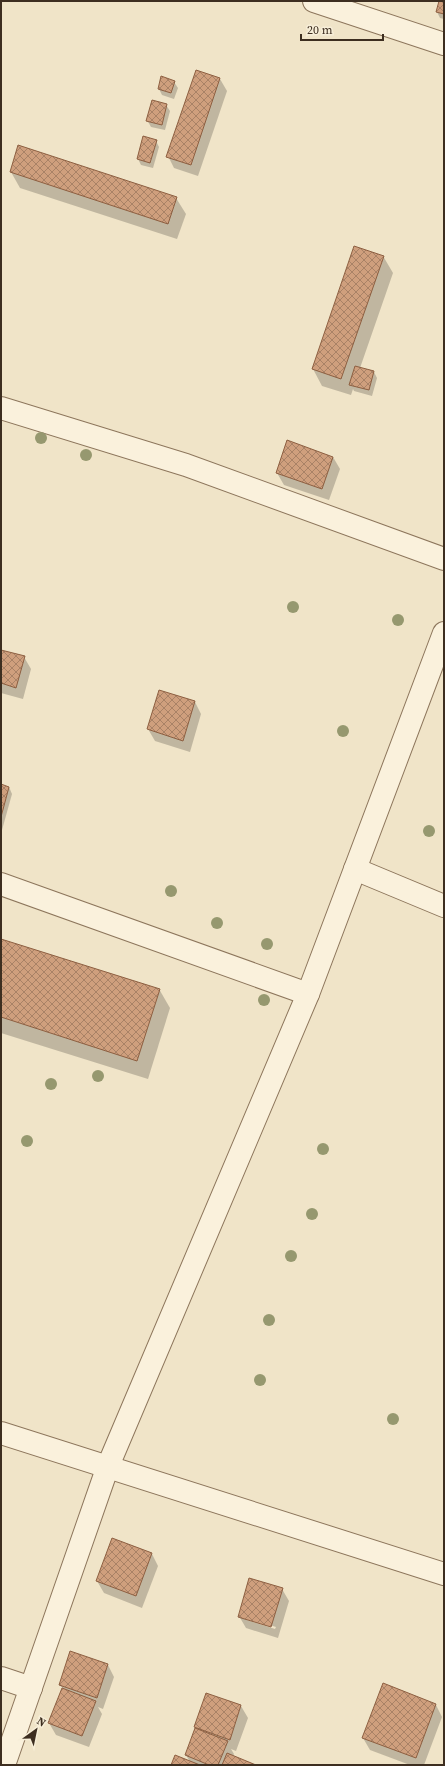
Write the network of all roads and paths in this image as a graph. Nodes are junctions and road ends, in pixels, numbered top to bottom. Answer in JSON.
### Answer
{"nodes":[{"id":1,"x":314,"y":1,"type":"edge"},
{"id":2,"x":444,"y":44,"type":"edge"},
{"id":3,"x":1,"y":408,"type":"edge"},
{"id":4,"x":444,"y":559,"type":"edge"},
{"id":5,"x":444,"y":633,"type":"edge"},
{"id":6,"x":355,"y":869,"type":"junction"},
{"id":7,"x":1,"y":884,"type":"edge"},
{"id":8,"x":444,"y":906,"type":"edge"},
{"id":9,"x":308,"y":994,"type":"junction"},
{"id":10,"x":1,"y":1433,"type":"edge"},
{"id":11,"x":108,"y":1466,"type":"junction"},
{"id":12,"x":444,"y":1574,"type":"edge"},
{"id":13,"x":1,"y":1678,"type":"edge"},
{"id":14,"x":31,"y":1688,"type":"junction"},
{"id":15,"x":4,"y":1765,"type":"edge"}],
"edges":[{"from":1,"to":2,"type":"street"},
{"from":3,"to":4,"type":"street"},
{"from":5,"to":6,"type":"street"},
{"from":6,"to":8,"type":"street"},
{"from":6,"to":9,"type":"street"},
{"from":7,"to":9,"type":"street"},
{"from":9,"to":11,"type":"street"},
{"from":10,"to":11,"type":"street"},
{"from":11,"to":12,"type":"street"},
{"from":11,"to":14,"type":"street"},
{"from":13,"to":14,"type":"street"},
{"from":14,"to":15,"type":"street"}]}
